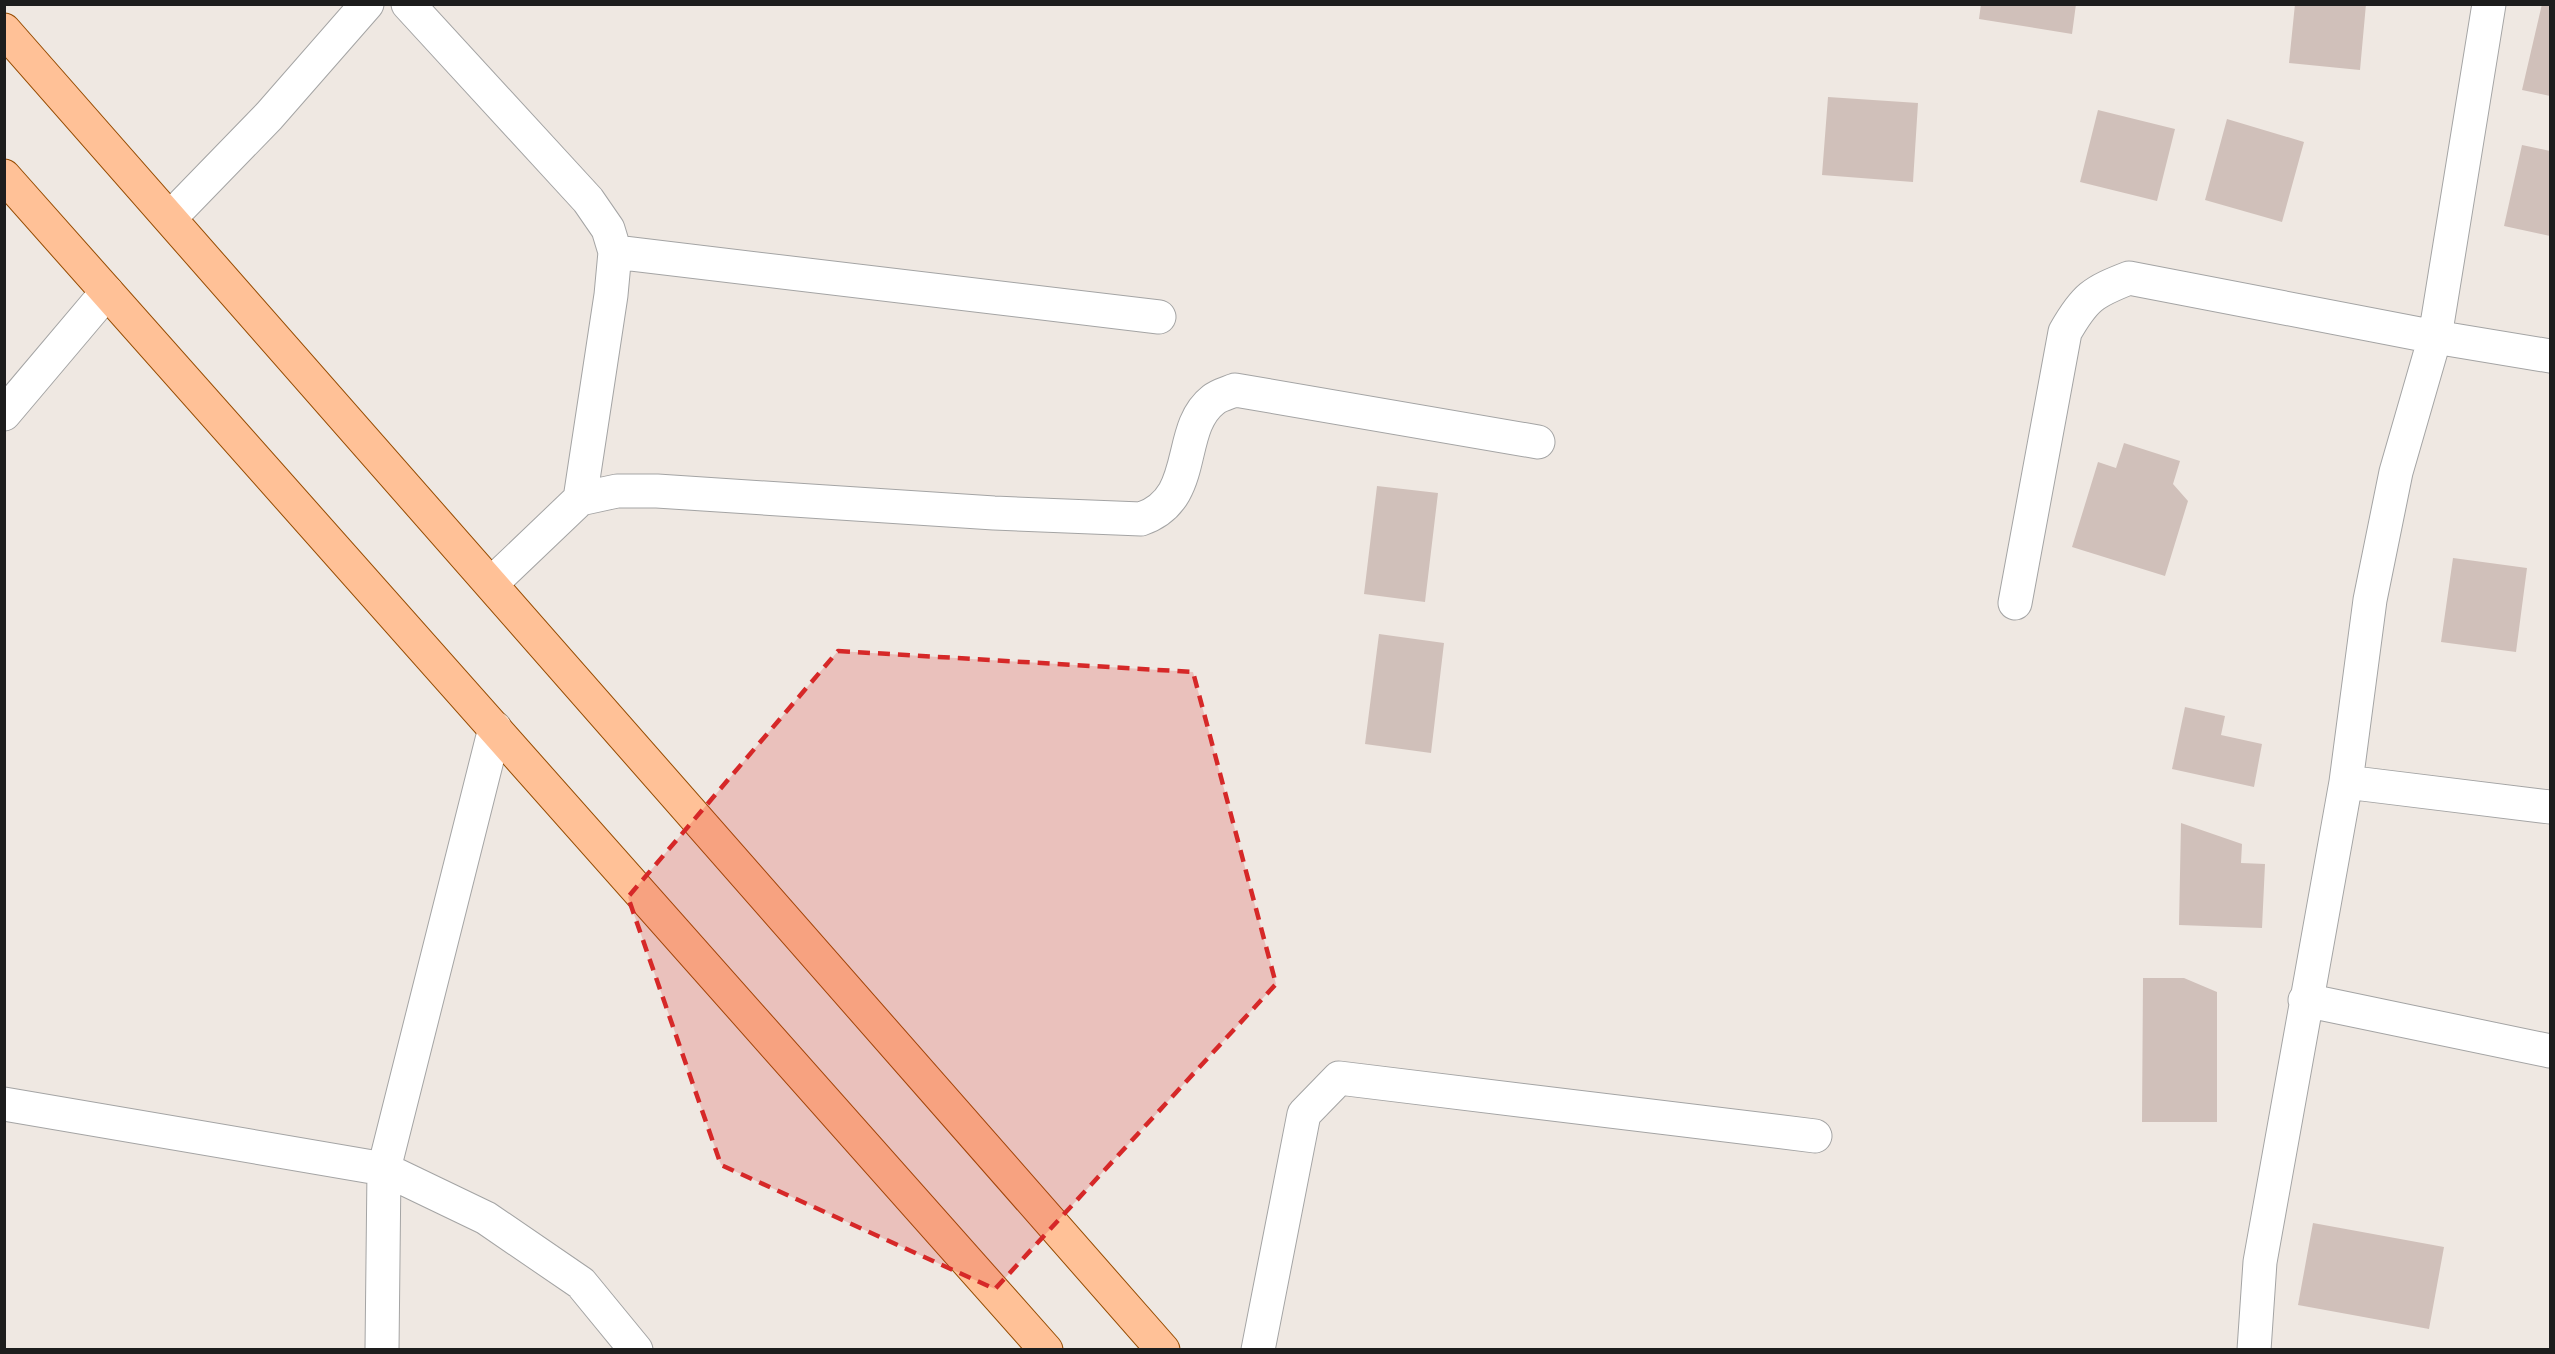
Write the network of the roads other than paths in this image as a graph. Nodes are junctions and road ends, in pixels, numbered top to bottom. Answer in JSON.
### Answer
{"nodes":[{"id":1,"x":367,"y":4,"type":"edge"},
{"id":2,"x":408,"y":4,"type":"edge"},
{"id":3,"x":2489,"y":4,"type":"edge"},
{"id":4,"x":4,"y":30,"type":"edge"},
{"id":5,"x":4,"y":176,"type":"edge"},
{"id":6,"x":170,"y":218,"type":"junction"},
{"id":7,"x":615,"y":252,"type":"junction"},
{"id":8,"x":107,"y":292,"type":"junction"},
{"id":9,"x":1159,"y":317,"type":"dead end"},
{"id":10,"x":2435,"y":337,"type":"junction"},
{"id":11,"x":2550,"y":356,"type":"edge"},
{"id":12,"x":4,"y":414,"type":"edge"},
{"id":13,"x":1538,"y":442,"type":"dead end"},
{"id":14,"x":580,"y":499,"type":"junction"},
{"id":15,"x":492,"y":583,"type":"junction"},
{"id":16,"x":2015,"y":603,"type":"dead end"},
{"id":17,"x":495,"y":728,"type":"junction"},
{"id":18,"x":2346,"y":782,"type":"junction"},
{"id":19,"x":2550,"y":807,"type":"edge"},
{"id":20,"x":2305,"y":1000,"type":"junction"},
{"id":21,"x":2550,"y":1051,"type":"edge"},
{"id":22,"x":4,"y":1104,"type":"edge"},
{"id":23,"x":1815,"y":1136,"type":"dead end"},
{"id":24,"x":384,"y":1169,"type":"junction"},
{"id":25,"x":382,"y":1350,"type":"edge"},
{"id":26,"x":636,"y":1350,"type":"edge"},
{"id":27,"x":1046,"y":1350,"type":"edge"},
{"id":28,"x":1163,"y":1350,"type":"edge"},
{"id":29,"x":1258,"y":1350,"type":"edge"},
{"id":30,"x":2254,"y":1350,"type":"edge"}],
"edges":[{"from":1,"to":6,"type":"street"},
{"from":2,"to":7,"type":"street"},
{"from":3,"to":10,"type":"street"},
{"from":4,"to":6,"type":"main road"},
{"from":5,"to":8,"type":"main road"},
{"from":6,"to":15,"type":"main road"},
{"from":7,"to":9,"type":"street"},
{"from":7,"to":14,"type":"street"},
{"from":8,"to":12,"type":"street"},
{"from":8,"to":17,"type":"main road"},
{"from":10,"to":11,"type":"street"},
{"from":10,"to":16,"type":"street"},
{"from":10,"to":18,"type":"street"},
{"from":13,"to":14,"type":"street"},
{"from":14,"to":15,"type":"street"},
{"from":15,"to":28,"type":"main road"},
{"from":17,"to":24,"type":"street"},
{"from":17,"to":27,"type":"main road"},
{"from":18,"to":19,"type":"street"},
{"from":18,"to":20,"type":"street"},
{"from":20,"to":21,"type":"street"},
{"from":20,"to":30,"type":"street"},
{"from":22,"to":24,"type":"street"},
{"from":23,"to":29,"type":"street"},
{"from":24,"to":25,"type":"street"},
{"from":24,"to":26,"type":"street"}]}
